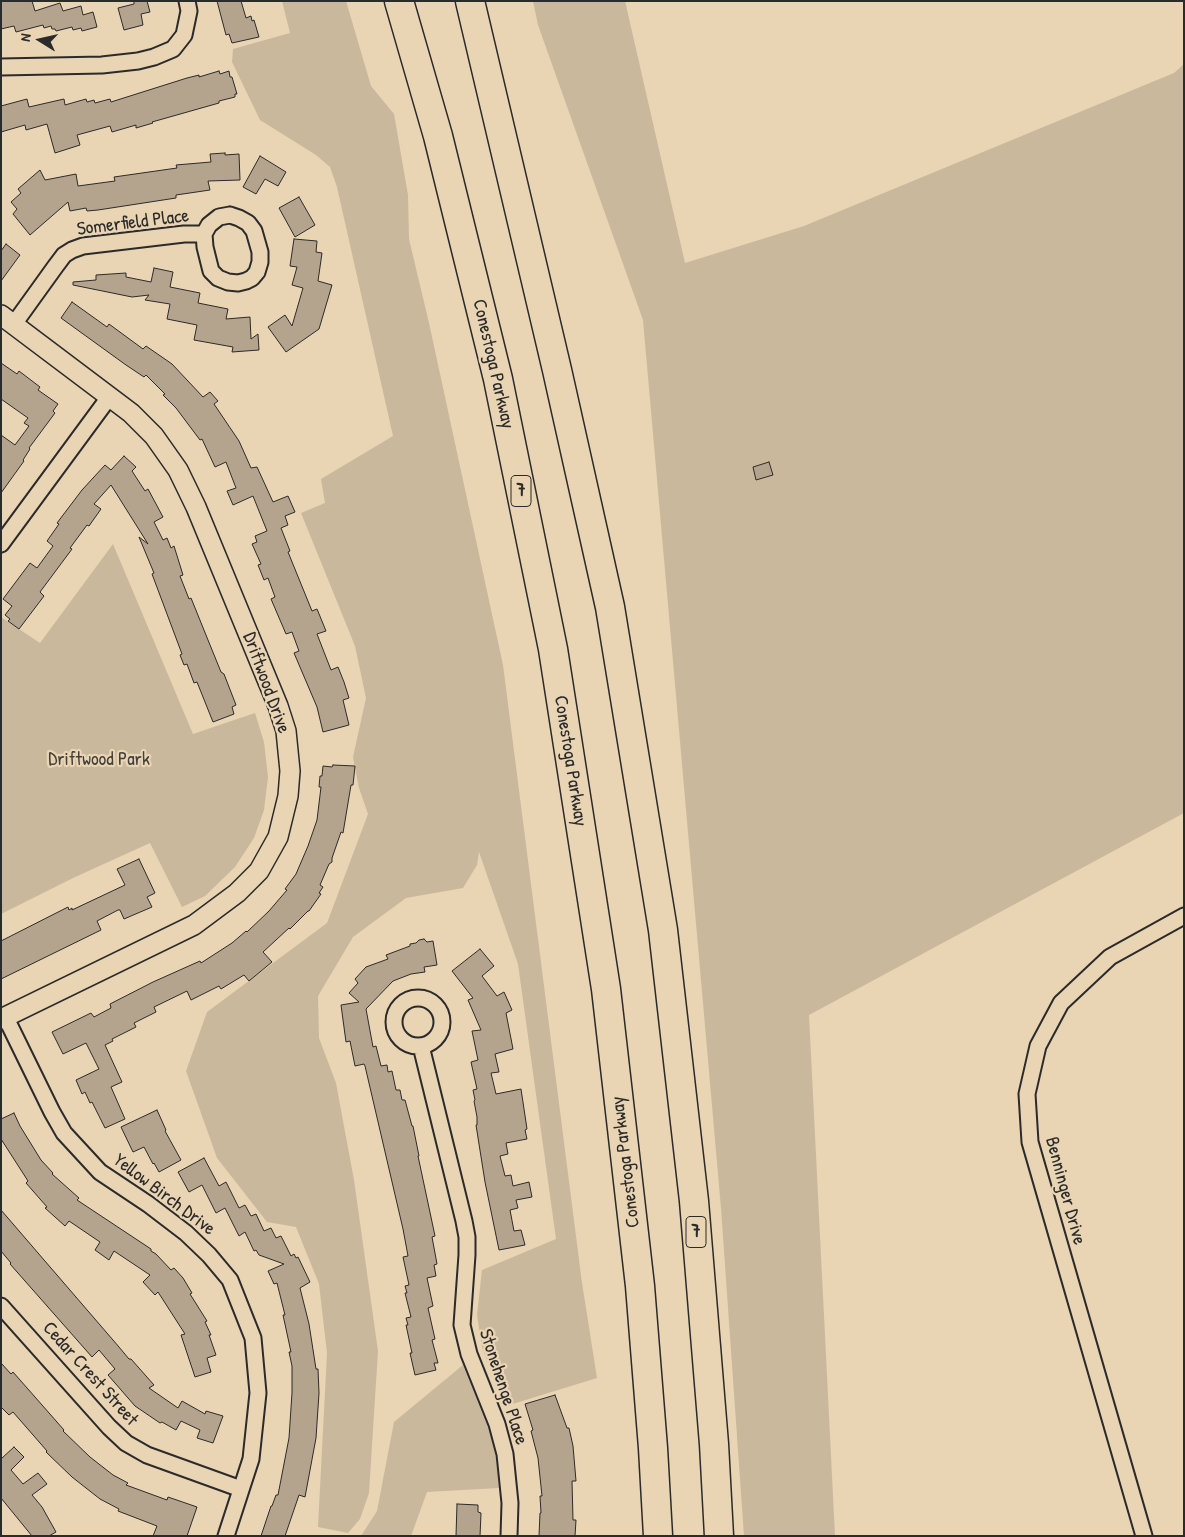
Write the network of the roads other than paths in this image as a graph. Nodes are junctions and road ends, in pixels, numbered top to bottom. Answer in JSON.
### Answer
{"nodes":[{"id":1,"x":187,"y":1,"type":"edge"},
{"id":2,"x":399,"y":1,"type":"edge"},
{"id":3,"x":470,"y":1,"type":"edge"},
{"id":4,"x":1,"y":66,"type":"edge"},
{"id":5,"x":204,"y":234,"type":"junction"},
{"id":6,"x":7,"y":320,"type":"edge"},
{"id":7,"x":110,"y":396,"type":"junction"},
{"id":8,"x":1,"y":544,"type":"edge"},
{"id":9,"x":1184,"y":916,"type":"edge"},
{"id":10,"x":3,"y":1017,"type":"edge"},
{"id":11,"x":421,"y":1046,"type":"dead end"},
{"id":12,"x":1,"y":1306,"type":"edge"},
{"id":13,"x":241,"y":1489,"type":"junction"},
{"id":14,"x":226,"y":1536,"type":"edge"},
{"id":15,"x":509,"y":1536,"type":"edge"},
{"id":16,"x":658,"y":1536,"type":"edge"},
{"id":17,"x":719,"y":1536,"type":"edge"},
{"id":18,"x":1144,"y":1536,"type":"edge"}],
"edges":[{"from":1,"to":4,"type":"street"},
{"from":2,"to":16,"type":"highway","name":"Conestoga Parkway","number":"7"},
{"from":3,"to":17,"type":"highway","number":"7"},
{"from":5,"to":5,"type":"street","name":"Somerfield Place"},
{"from":5,"to":6,"type":"street","name":"Somerfield Place"},
{"from":6,"to":7,"type":"street","name":"Driftwood Drive"},
{"from":7,"to":8,"type":"street"},
{"from":7,"to":10,"type":"street","name":"Driftwood Drive"},
{"from":9,"to":18,"type":"street","name":"Benninger Drive"},
{"from":10,"to":13,"type":"street","name":"Yellow Birch Drive"},
{"from":11,"to":15,"type":"street","name":"Stonehenge Place"},
{"from":12,"to":13,"type":"street","name":"Cedar Crest Street"},
{"from":13,"to":14,"type":"street","name":"Yellow Birch Drive"}]}
